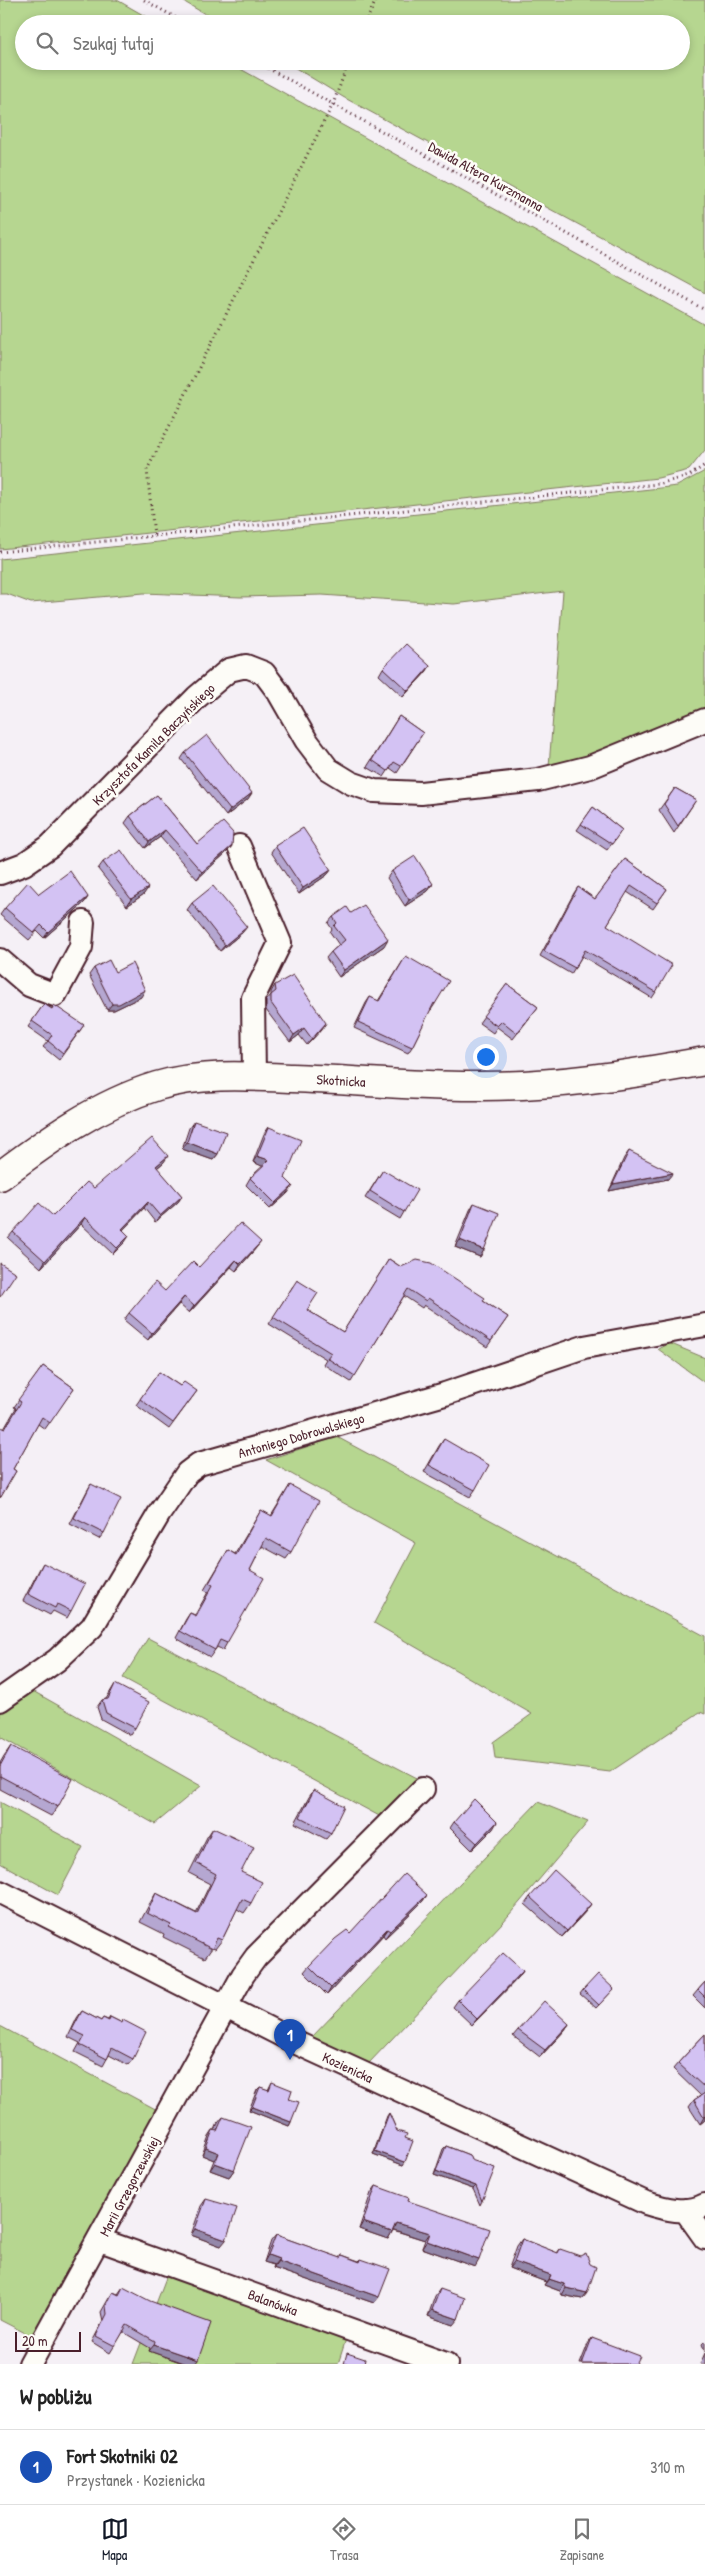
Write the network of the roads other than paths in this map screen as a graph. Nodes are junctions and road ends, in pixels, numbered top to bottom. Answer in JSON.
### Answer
{"nodes":[{"id":1,"x":705,"y":720,"type":"edge"},
{"id":2,"x":239,"y":846,"type":"dead end"},
{"id":3,"x":0,"y":873,"type":"edge"},
{"id":4,"x":83,"y":922,"type":"dead end"},
{"id":5,"x":0,"y":960,"type":"edge"},
{"id":6,"x":705,"y":1060,"type":"edge"},
{"id":7,"x":254,"y":1076,"type":"junction"},
{"id":8,"x":0,"y":1176,"type":"edge"},
{"id":9,"x":705,"y":1325,"type":"edge"},
{"id":10,"x":0,"y":1700,"type":"edge"},
{"id":11,"x":423,"y":1789,"type":"dead end"},
{"id":12,"x":0,"y":1892,"type":"edge"},
{"id":13,"x":226,"y":2006,"type":"junction"},
{"id":14,"x":695,"y":2207,"type":"edge"},
{"id":15,"x":705,"y":2238,"type":"edge"},
{"id":16,"x":100,"y":2240,"type":"junction"},
{"id":17,"x":30,"y":2364,"type":"edge"},
{"id":18,"x":446,"y":2364,"type":"edge"}],
"edges":[{"from":1,"to":3,"type":"street","name":"Krzysztofa Kamila Baczyńskiego"},
{"from":2,"to":7,"type":"street"},
{"from":4,"to":5,"type":"street"},
{"from":6,"to":7,"type":"main road","name":"Skotnicka"},
{"from":7,"to":8,"type":"main road","name":"Skotnicka"},
{"from":9,"to":10,"type":"street","name":"Antoniego Dobrowolskiego"},
{"from":11,"to":13,"type":"street","name":"Marii Grzegorzewskiej"},
{"from":12,"to":13,"type":"street","name":"Kozienicka"},
{"from":13,"to":14,"type":"street","name":"Kozienicka"},
{"from":13,"to":16,"type":"street","name":"Marii Grzegorzewskiej"},
{"from":14,"to":15,"type":"street"},
{"from":16,"to":17,"type":"street","name":"Marii Grzegorzewskiej"},
{"from":16,"to":18,"type":"street","name":"Balanówka"}]}
